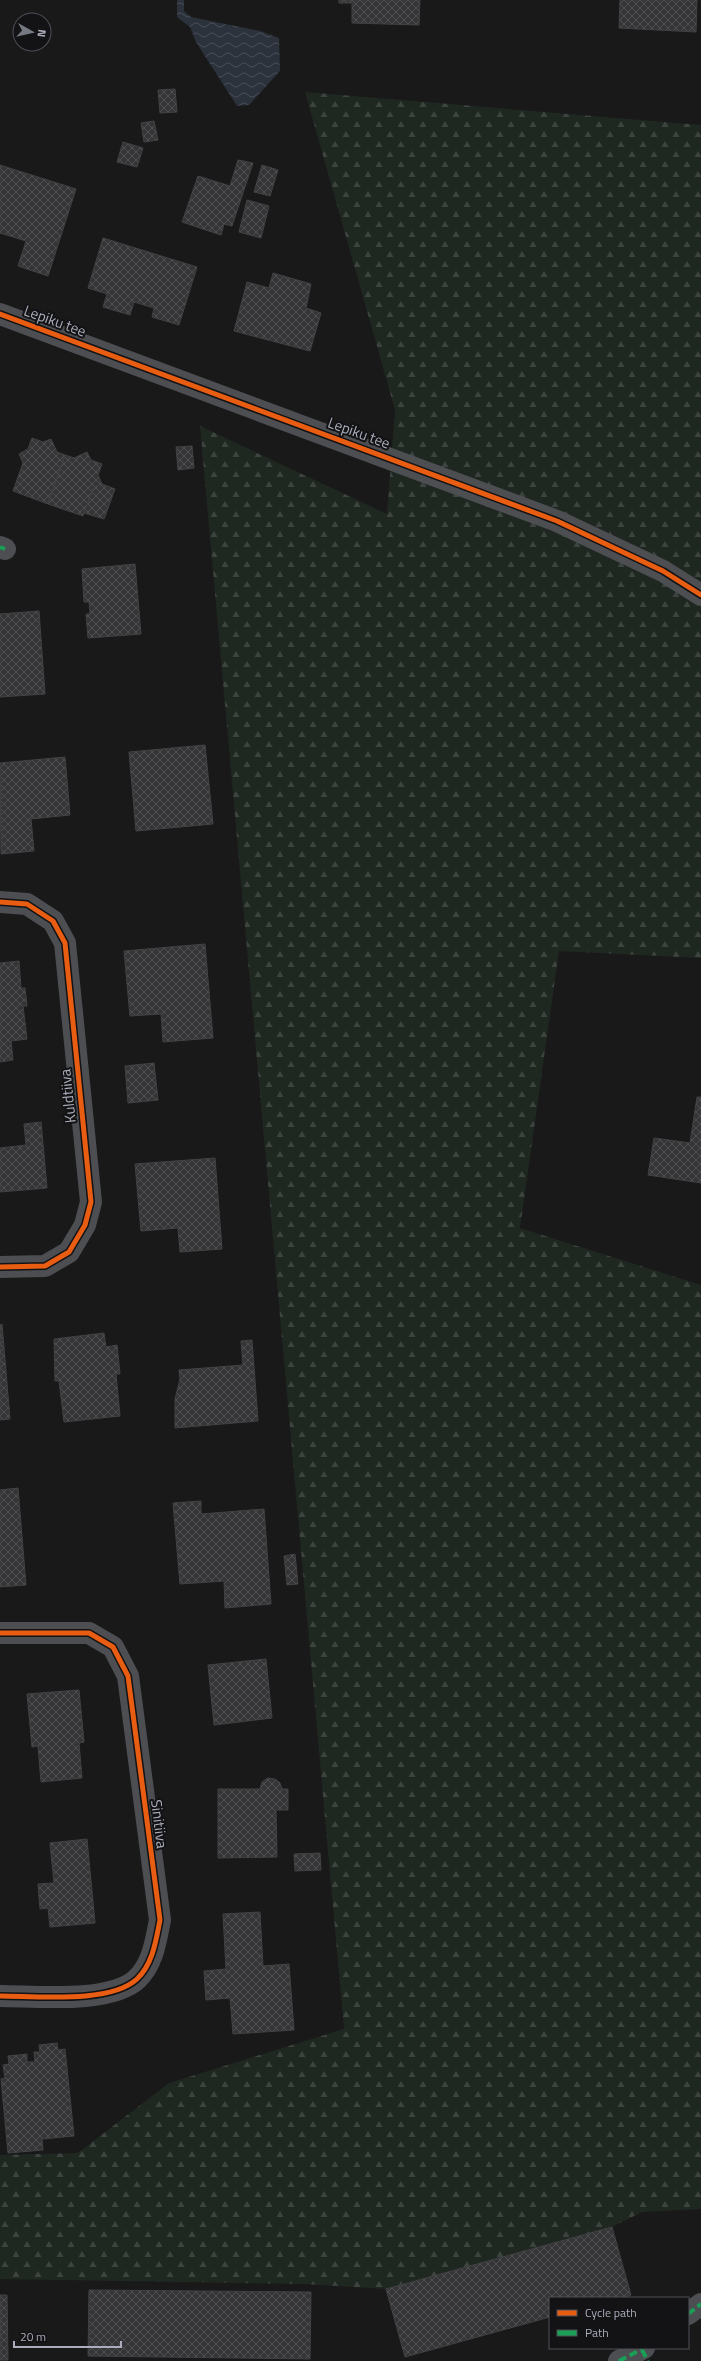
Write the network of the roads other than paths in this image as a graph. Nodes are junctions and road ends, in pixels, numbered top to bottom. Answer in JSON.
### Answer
{"nodes":[{"id":1,"x":0,"y":314,"type":"edge"},
{"id":2,"x":701,"y":595,"type":"edge"},
{"id":3,"x":0,"y":902,"type":"edge"},
{"id":4,"x":0,"y":1267,"type":"edge"},
{"id":5,"x":0,"y":1633,"type":"edge"},
{"id":6,"x":0,"y":1996,"type":"edge"},
{"id":7,"x":701,"y":2304,"type":"edge"},
{"id":8,"x":689,"y":2313,"type":"edge"},
{"id":9,"x":645,"y":2353,"type":"edge"},
{"id":10,"x":619,"y":2361,"type":"edge"}],
"edges":[{"from":1,"to":2,"type":"street","name":"Lepiku tee"},
{"from":3,"to":4,"type":"street","name":"Kuldtiiva"},
{"from":5,"to":6,"type":"street","name":"Sinitiiva"},
{"from":7,"to":8,"type":"street"},
{"from":9,"to":10,"type":"street"}]}
